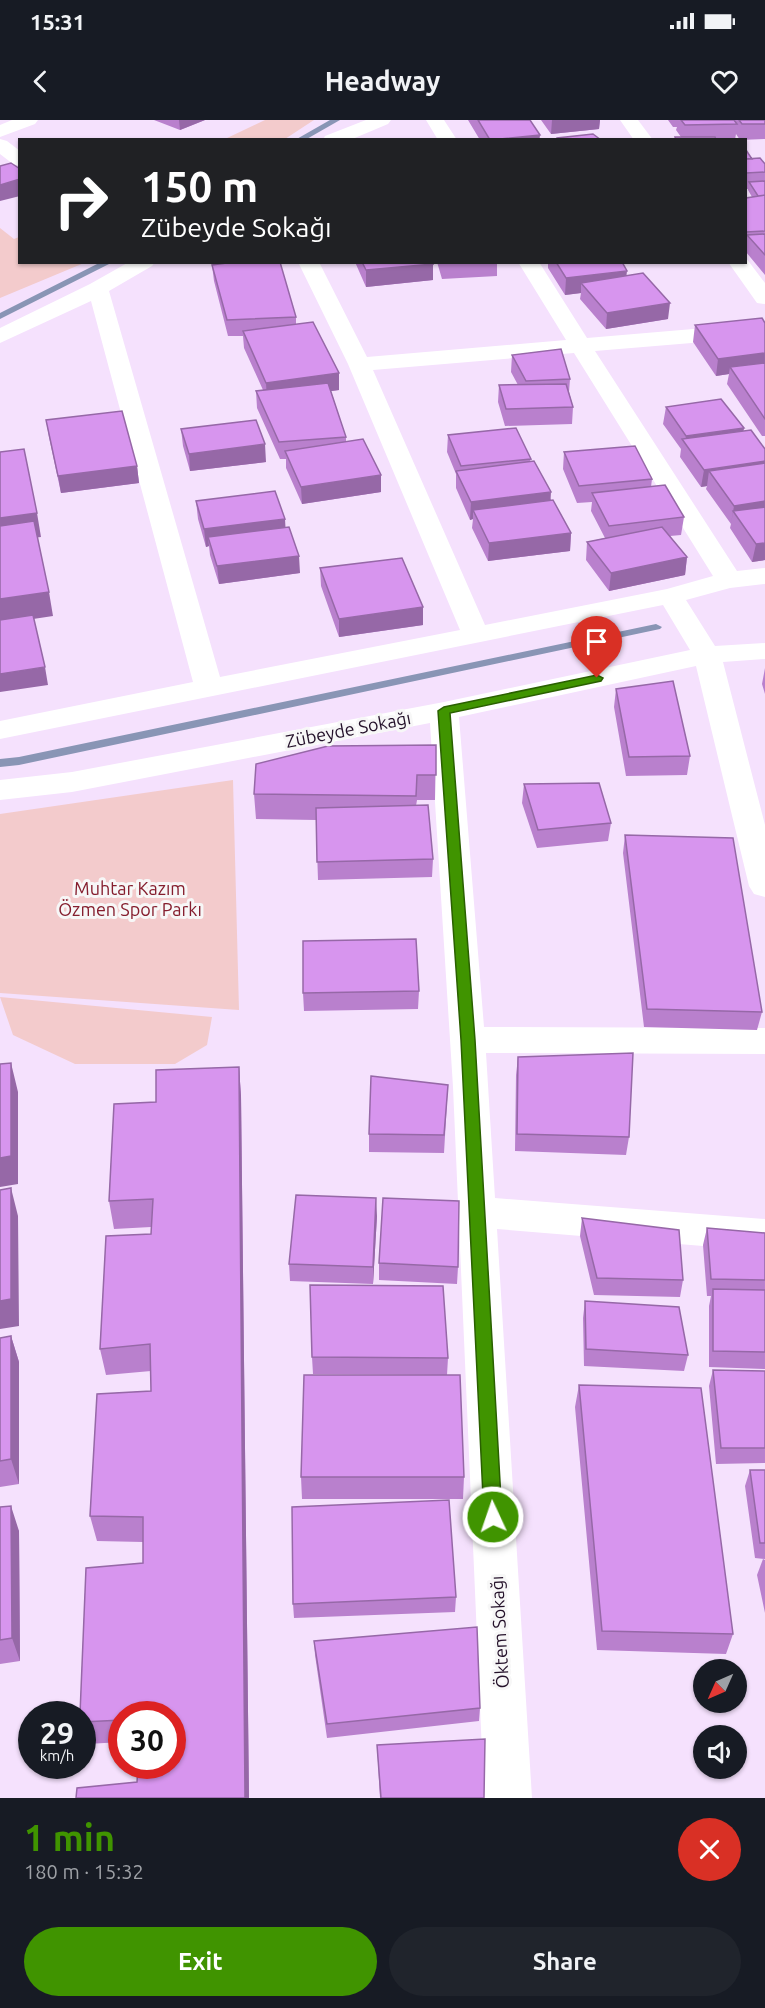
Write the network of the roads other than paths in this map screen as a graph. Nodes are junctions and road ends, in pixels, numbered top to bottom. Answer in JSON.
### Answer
{"nodes":[{"id":1,"x":29,"y":120,"type":"edge"},
{"id":2,"x":382,"y":120,"type":"edge"},
{"id":3,"x":435,"y":120,"type":"edge"},
{"id":4,"x":629,"y":120,"type":"edge"},
{"id":5,"x":0,"y":130,"type":"edge"},
{"id":6,"x":337,"y":138,"type":"edge"},
{"id":7,"x":447,"y":138,"type":"edge"},
{"id":8,"x":642,"y":138,"type":"edge"},
{"id":9,"x":0,"y":145,"type":"edge"},
{"id":10,"x":18,"y":158,"type":"edge"},
{"id":11,"x":142,"y":264,"type":"edge"},
{"id":12,"x":309,"y":264,"type":"edge"},
{"id":13,"x":529,"y":264,"type":"edge"},
{"id":14,"x":740,"y":264,"type":"edge"},
{"id":15,"x":98,"y":290,"type":"junction"},
{"id":16,"x":765,"y":298,"type":"edge"},
{"id":17,"x":765,"y":330,"type":"edge"},
{"id":18,"x":0,"y":336,"type":"edge"},
{"id":19,"x":580,"y":344,"type":"junction"},
{"id":20,"x":359,"y":364,"type":"junction"},
{"id":21,"x":765,"y":576,"type":"edge"},
{"id":22,"x":729,"y":580,"type":"junction"},
{"id":23,"x":670,"y":596,"type":"junction"},
{"id":24,"x":476,"y":634,"type":"junction"},
{"id":25,"x":765,"y":651,"type":"edge"},
{"id":26,"x":707,"y":655,"type":"junction"},
{"id":27,"x":209,"y":688,"type":"junction"},
{"id":28,"x":444,"y":711,"type":"junction"},
{"id":29,"x":0,"y":730,"type":"edge"},
{"id":30,"x":0,"y":790,"type":"edge"},
{"id":31,"x":765,"y":886,"type":"edge"},
{"id":32,"x":468,"y":1040,"type":"junction"},
{"id":33,"x":765,"y":1041,"type":"edge"},
{"id":34,"x":477,"y":1212,"type":"junction"},
{"id":35,"x":765,"y":1235,"type":"edge"},
{"id":36,"x":508,"y":1798,"type":"edge"}],
"edges":[{"from":1,"to":5,"type":"street"},
{"from":2,"to":6,"type":"street"},
{"from":3,"to":7,"type":"street"},
{"from":4,"to":8,"type":"street"},
{"from":9,"to":10,"type":"street"},
{"from":11,"to":15,"type":"street"},
{"from":12,"to":20,"type":"street"},
{"from":13,"to":19,"type":"street"},
{"from":14,"to":16,"type":"street"},
{"from":15,"to":18,"type":"street"},
{"from":15,"to":27,"type":"street"},
{"from":17,"to":19,"type":"street"},
{"from":19,"to":20,"type":"street"},
{"from":19,"to":22,"type":"street"},
{"from":20,"to":24,"type":"street"},
{"from":21,"to":22,"type":"street"},
{"from":22,"to":23,"type":"street"},
{"from":23,"to":24,"type":"street"},
{"from":23,"to":26,"type":"street"},
{"from":24,"to":27,"type":"street"},
{"from":25,"to":26,"type":"street","name":"Zübeyde Sokağı"},
{"from":26,"to":28,"type":"street","name":"Zübeyde Sokağı"},
{"from":26,"to":31,"type":"street"},
{"from":27,"to":29,"type":"street"},
{"from":28,"to":30,"type":"street","name":"Zübeyde Sokağı"},
{"from":28,"to":32,"type":"street","name":"Öktem Sokağı"},
{"from":32,"to":33,"type":"street"},
{"from":32,"to":34,"type":"street","name":"Öktem Sokağı"},
{"from":34,"to":35,"type":"street"},
{"from":34,"to":36,"type":"street","name":"Öktem Sokağı"}]}
